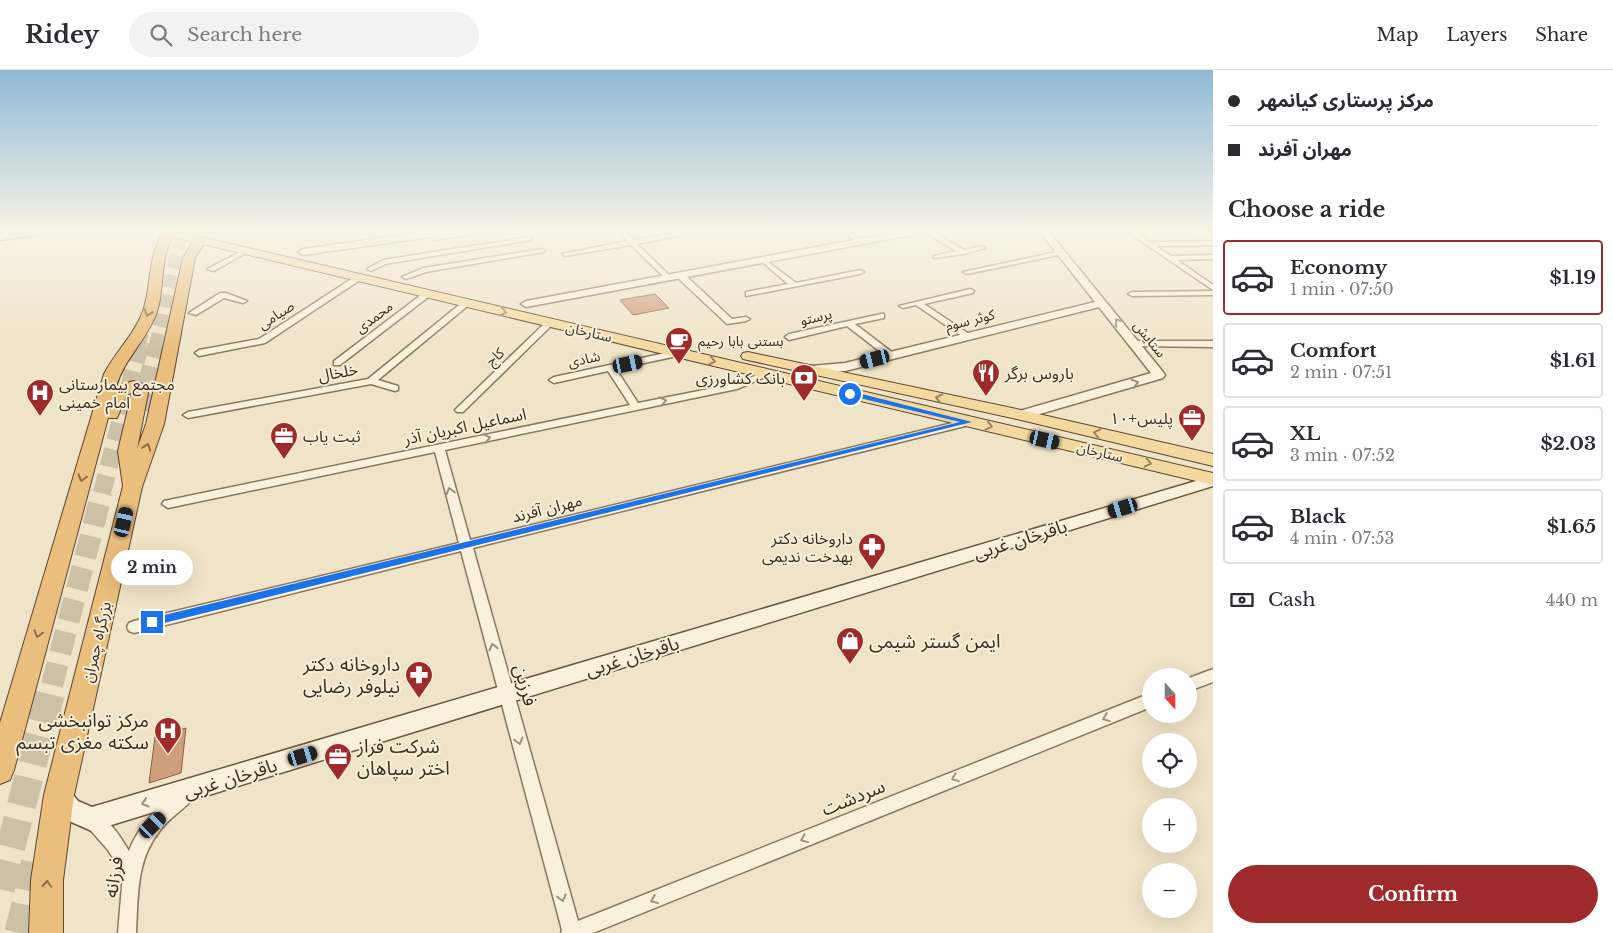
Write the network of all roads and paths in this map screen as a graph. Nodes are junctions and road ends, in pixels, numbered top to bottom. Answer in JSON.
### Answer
{"nodes":[{"id":1,"x":158,"y":272,"type":"edge"},
{"id":2,"x":186,"y":272,"type":"edge"},
{"id":3,"x":342,"y":272,"type":"edge"},
{"id":4,"x":387,"y":272,"type":"edge"},
{"id":5,"x":417,"y":272,"type":"edge"},
{"id":6,"x":662,"y":272,"type":"edge"},
{"id":7,"x":700,"y":272,"type":"edge"},
{"id":8,"x":778,"y":272,"type":"edge"},
{"id":9,"x":859,"y":272,"type":"edge"},
{"id":10,"x":1077,"y":272,"type":"edge"},
{"id":11,"x":1190,"y":272,"type":"edge"},
{"id":12,"x":406,"y":276,"type":"junction"},
{"id":13,"x":681,"y":276,"type":"junction"},
{"id":14,"x":359,"y":278,"type":"junction"},
{"id":15,"x":668,"y":278,"type":"junction"},
{"id":16,"x":794,"y":285,"type":"junction"},
{"id":17,"x":1213,"y":288,"type":"edge"},
{"id":18,"x":970,"y":291,"type":"dead end"},
{"id":19,"x":1213,"y":293,"type":"edge"},
{"id":20,"x":428,"y":294,"type":"junction"},
{"id":21,"x":749,"y":294,"type":"dead end"},
{"id":22,"x":1132,"y":294,"type":"dead end"},
{"id":23,"x":243,"y":301,"type":"dead end"},
{"id":24,"x":467,"y":303,"type":"junction"},
{"id":25,"x":918,"y":303,"type":"junction"},
{"id":26,"x":1102,"y":303,"type":"junction"},
{"id":27,"x":526,"y":304,"type":"junction"},
{"id":28,"x":903,"y":306,"type":"dead end"},
{"id":29,"x":193,"y":313,"type":"dead end"},
{"id":30,"x":881,"y":316,"type":"dead end"},
{"id":31,"x":746,"y":319,"type":"dead end"},
{"id":32,"x":550,"y":323,"type":"junction"},
{"id":33,"x":848,"y":323,"type":"junction"},
{"id":34,"x":966,"y":336,"type":"junction"},
{"id":35,"x":789,"y":337,"type":"dead end"},
{"id":36,"x":1135,"y":344,"type":"junction"},
{"id":37,"x":1213,"y":344,"type":"edge"},
{"id":38,"x":199,"y":352,"type":"dead end"},
{"id":39,"x":679,"y":353,"type":"junction"},
{"id":40,"x":890,"y":355,"type":"junction"},
{"id":41,"x":337,"y":363,"type":"dead end"},
{"id":42,"x":611,"y":368,"type":"junction"},
{"id":43,"x":793,"y":373,"type":"junction"},
{"id":44,"x":768,"y":374,"type":"junction"},
{"id":45,"x":846,"y":379,"type":"junction"},
{"id":46,"x":554,"y":380,"type":"dead end"},
{"id":47,"x":370,"y":381,"type":"junction"},
{"id":48,"x":395,"y":388,"type":"dead end"},
{"id":49,"x":636,"y":407,"type":"junction"},
{"id":50,"x":460,"y":410,"type":"dead end"},
{"id":51,"x":188,"y":415,"type":"dead end"},
{"id":52,"x":1021,"y":415,"type":"junction"},
{"id":53,"x":969,"y":422,"type":"junction"},
{"id":54,"x":92,"y":445,"type":"junction"},
{"id":55,"x":439,"y":448,"type":"junction"},
{"id":56,"x":1213,"y":460,"type":"edge"},
{"id":57,"x":1213,"y":480,"type":"edge"},
{"id":58,"x":132,"y":487,"type":"junction"},
{"id":59,"x":168,"y":504,"type":"dead end"},
{"id":60,"x":465,"y":545,"type":"junction"},
{"id":61,"x":134,"y":626,"type":"dead end"},
{"id":62,"x":1213,"y":675,"type":"edge"},
{"id":63,"x":1198,"y":681,"type":"edge"},
{"id":64,"x":506,"y":694,"type":"junction"},
{"id":65,"x":1142,"y":704,"type":"edge"},
{"id":66,"x":0,"y":770,"type":"edge"},
{"id":67,"x":192,"y":789,"type":"junction"},
{"id":68,"x":59,"y":795,"type":"junction"},
{"id":69,"x":92,"y":819,"type":"junction"},
{"id":70,"x":131,"y":872,"type":"junction"},
{"id":71,"x":46,"y":933,"type":"edge"},
{"id":72,"x":127,"y":933,"type":"edge"},
{"id":73,"x":572,"y":933,"type":"edge"}],
"edges":[{"from":1,"to":54,"type":"highway","one_way":true},
{"from":58,"to":2,"type":"highway","name":"بزرگراه چمران","one_way":true},
{"from":3,"to":14,"type":"main road","name":"ستارخان"},
{"from":4,"to":12,"type":"main road","name":"ستارخان"},
{"from":5,"to":12,"type":"street"},
{"from":6,"to":15,"type":"street"},
{"from":7,"to":13,"type":"street"},
{"from":8,"to":16,"type":"street"},
{"from":9,"to":16,"type":"street"},
{"from":10,"to":26,"type":"street","name":"ستایش"},
{"from":11,"to":17,"type":"street"},
{"from":12,"to":27,"type":"main road","name":"ستارخان"},
{"from":13,"to":15,"type":"street"},
{"from":13,"to":31,"type":"street"},
{"from":14,"to":20,"type":"main road","name":"ستارخان"},
{"from":14,"to":38,"type":"street","name":"صیامی"},
{"from":15,"to":27,"type":"street"},
{"from":16,"to":21,"type":"street"},
{"from":18,"to":25,"type":"street"},
{"from":19,"to":22,"type":"street"},
{"from":20,"to":24,"type":"main road","name":"ستارخان"},
{"from":20,"to":41,"type":"street","name":"محمدی"},
{"from":23,"to":29,"type":"street"},
{"from":24,"to":32,"type":"main road","name":"ستارخان","one_way":true},
{"from":24,"to":47,"type":"street","name":"خلخال"},
{"from":25,"to":28,"type":"street"},
{"from":25,"to":34,"type":"street"},
{"from":26,"to":34,"type":"street","name":"کوثر سوم"},
{"from":36,"to":26,"type":"street","name":"ستایش","one_way":true},
{"from":27,"to":43,"type":"main road","name":"ستارخان"},
{"from":30,"to":33,"type":"street","name":"پرستو"},
{"from":32,"to":39,"type":"main road","name":"ستارخان"},
{"from":32,"to":50,"type":"street","name":"کاج"},
{"from":33,"to":35,"type":"street","name":"پرستو"},
{"from":33,"to":40,"type":"street","name":"پرستو"},
{"from":34,"to":40,"type":"street","name":"کوثر سوم"},
{"from":36,"to":37,"type":"street"},
{"from":52,"to":36,"type":"street","name":"ستایش","one_way":true},
{"from":39,"to":42,"type":"street","name":"شادی"},
{"from":39,"to":44,"type":"main road","name":"ستارخان","one_way":true},
{"from":40,"to":45,"type":"street","name":"کوثر سوم"},
{"from":42,"to":46,"type":"street","name":"شادی"},
{"from":42,"to":49,"type":"street"},
{"from":43,"to":44,"type":"main road","name":"ستارخان"},
{"from":43,"to":45,"type":"main road","name":"ستارخان"},
{"from":43,"to":45,"type":"main road","name":"ستارخان"},
{"from":49,"to":44,"type":"street","name":"اسماعیل اکبریان آذر","one_way":true},
{"from":52,"to":45,"type":"main road","name":"ستارخان","one_way":true},
{"from":45,"to":53,"type":"main road","name":"ستارخان"},
{"from":47,"to":48,"type":"street"},
{"from":47,"to":51,"type":"street","name":"خلخال"},
{"from":55,"to":49,"type":"street","name":"اسماعیل اکبریان آذر","one_way":true},
{"from":56,"to":52,"type":"main road","name":"ستارخان","one_way":true},
{"from":53,"to":57,"type":"main road","name":"ستارخان","one_way":true},
{"from":53,"to":60,"type":"street","name":"مهران آفرند"},
{"from":54,"to":58,"type":"highway"},
{"from":54,"to":66,"type":"highway","one_way":true},
{"from":55,"to":59,"type":"street","name":"اسماعیل اکبریان آذر"},
{"from":60,"to":55,"type":"street","name":"فرزین","one_way":true},
{"from":57,"to":64,"type":"main road","name":"باقرخان غربی"},
{"from":58,"to":68,"type":"highway","name":"بزرگراه چمران"},
{"from":60,"to":61,"type":"street","name":"مهران آفرند"},
{"from":64,"to":60,"type":"street","name":"فرزین","one_way":true},
{"from":62,"to":63,"type":"street"},
{"from":64,"to":67,"type":"main road","name":"باقرخان غربی"},
{"from":64,"to":73,"type":"street","name":"فرزین","one_way":true},
{"from":65,"to":73,"type":"street","name":"سردشت","one_way":true},
{"from":67,"to":69,"type":"main road","name":"باقرخان غربی","one_way":true},
{"from":67,"to":70,"type":"street","name":"فرزانه"},
{"from":68,"to":69,"type":"main road"},
{"from":71,"to":68,"type":"highway","name":"بزرگراه چمران","one_way":true},
{"from":69,"to":70,"type":"street"},
{"from":70,"to":72,"type":"street","name":"فرزانه"}]}
